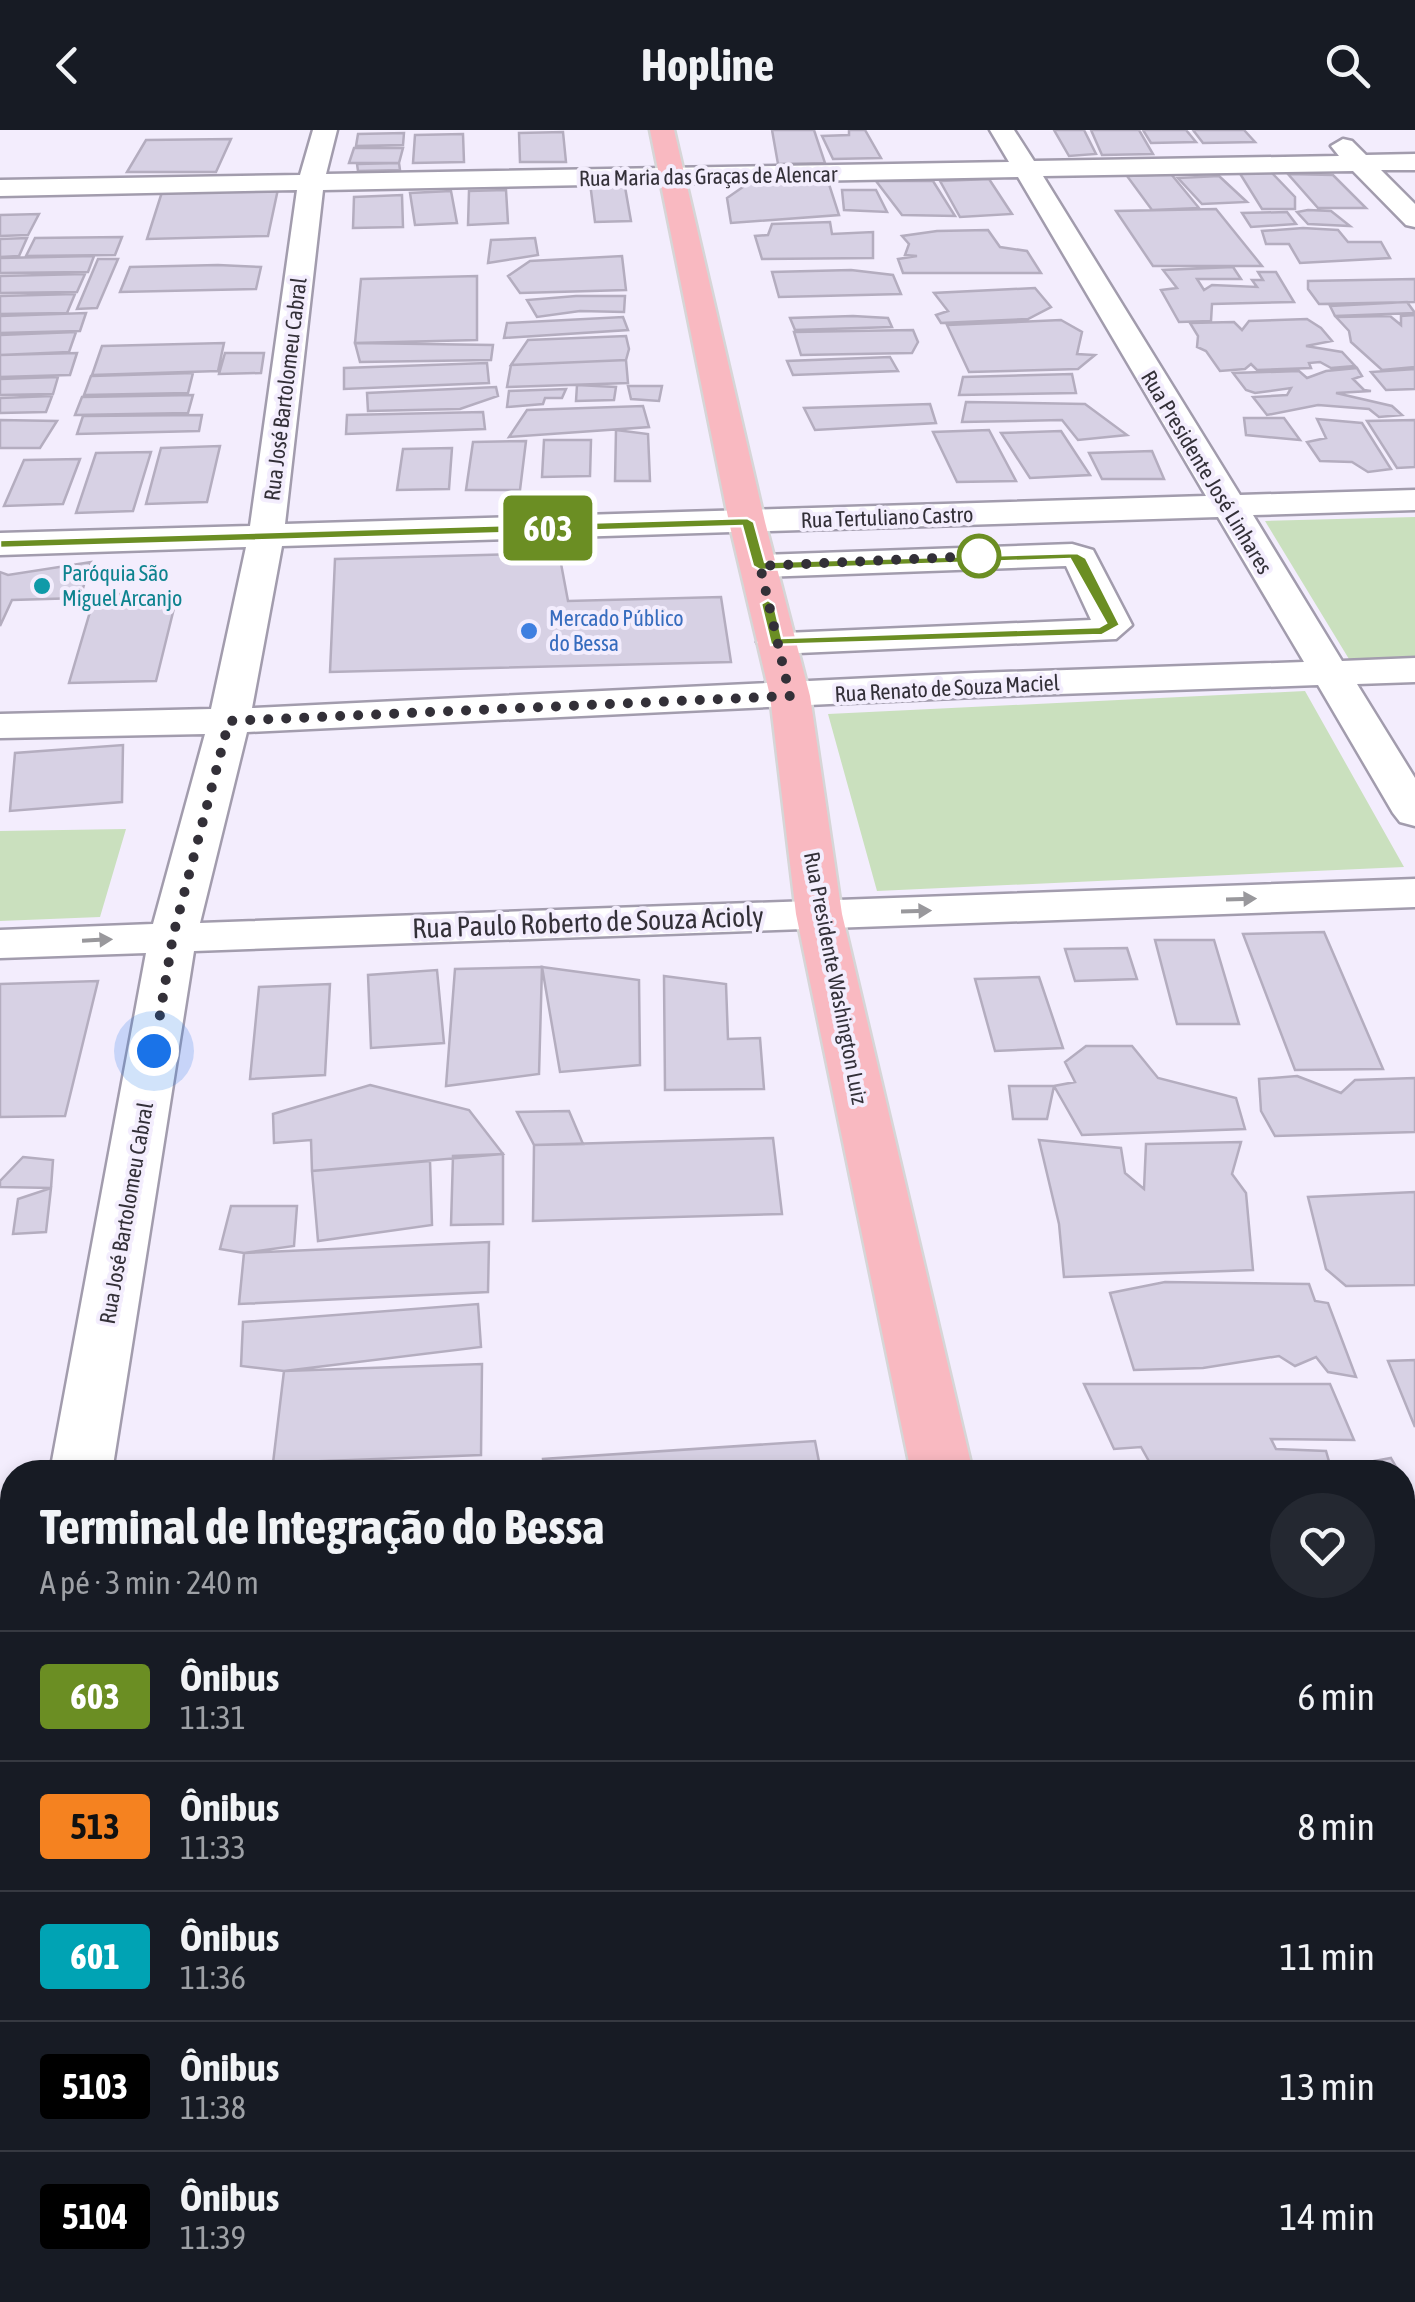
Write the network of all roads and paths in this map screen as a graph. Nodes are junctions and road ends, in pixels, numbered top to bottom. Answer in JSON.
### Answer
{"nodes":[{"id":1,"x":325,"y":130,"type":"edge"},
{"id":2,"x":662,"y":130,"type":"edge"},
{"id":3,"x":1002,"y":130,"type":"edge"},
{"id":4,"x":1327,"y":130,"type":"edge"},
{"id":5,"x":1382,"y":136,"type":"dead end"},
{"id":6,"x":1353,"y":156,"type":"junction"},
{"id":7,"x":1415,"y":162,"type":"edge"},
{"id":8,"x":1024,"y":168,"type":"junction"},
{"id":9,"x":671,"y":178,"type":"junction"},
{"id":10,"x":311,"y":182,"type":"junction"},
{"id":11,"x":0,"y":188,"type":"edge"},
{"id":12,"x":1415,"y":219,"type":"edge"},
{"id":13,"x":1415,"y":500,"type":"edge"},
{"id":14,"x":1226,"y":505,"type":"junction"},
{"id":15,"x":747,"y":522,"type":"junction"},
{"id":16,"x":266,"y":536,"type":"junction"},
{"id":17,"x":0,"y":544,"type":"edge"},
{"id":18,"x":760,"y":566,"type":"junction"},
{"id":19,"x":776,"y":642,"type":"junction"},
{"id":20,"x":1415,"y":670,"type":"edge"},
{"id":21,"x":1330,"y":674,"type":"junction"},
{"id":22,"x":790,"y":696,"type":"junction"},
{"id":23,"x":229,"y":721,"type":"junction"},
{"id":24,"x":0,"y":726,"type":"edge"},
{"id":25,"x":1415,"y":813,"type":"edge"},
{"id":26,"x":1415,"y":893,"type":"edge"},
{"id":27,"x":819,"y":914,"type":"junction"},
{"id":28,"x":173,"y":936,"type":"junction"},
{"id":29,"x":0,"y":944,"type":"edge"},
{"id":30,"x":83,"y":1460,"type":"edge"},
{"id":31,"x":939,"y":1460,"type":"edge"}],
"edges":[{"from":1,"to":10,"type":"street","name":"Rua José Bartolomeu Cabral"},
{"from":2,"to":9,"type":"main road","name":"Rua Presidente Washington Luiz"},
{"from":3,"to":8,"type":"street","name":"Rua Presidente José Linhares"},
{"from":4,"to":6,"type":"street"},
{"from":5,"to":6,"type":"street"},
{"from":6,"to":7,"type":"street","name":"Rua Maria das Graças de Alencar"},
{"from":6,"to":8,"type":"street","name":"Rua Maria das Graças de Alencar"},
{"from":6,"to":12,"type":"street"},
{"from":8,"to":9,"type":"street","name":"Rua Maria das Graças de Alencar"},
{"from":8,"to":14,"type":"street","name":"Rua Presidente José Linhares"},
{"from":9,"to":10,"type":"street","name":"Rua Maria das Graças de Alencar"},
{"from":9,"to":15,"type":"main road","name":"Rua Presidente Washington Luiz"},
{"from":10,"to":11,"type":"street","name":"Rua Maria das Graças de Alencar"},
{"from":10,"to":16,"type":"street","name":"Rua José Bartolomeu Cabral"},
{"from":13,"to":14,"type":"street","name":"Rua Tertuliano Castro"},
{"from":14,"to":15,"type":"street","name":"Rua Tertuliano Castro"},
{"from":14,"to":21,"type":"street","name":"Rua Presidente José Linhares"},
{"from":15,"to":16,"type":"street","name":"Rua Tertuliano Castro"},
{"from":15,"to":18,"type":"main road","name":"Rua Presidente Washington Luiz"},
{"from":16,"to":17,"type":"street","name":"Rua Tertuliano Castro"},
{"from":16,"to":23,"type":"street","name":"Rua José Bartolomeu Cabral"},
{"from":18,"to":19,"type":"main road","name":"Rua Presidente Washington Luiz"},
{"from":18,"to":19,"type":"street"},
{"from":19,"to":22,"type":"main road","name":"Rua Presidente Washington Luiz"},
{"from":20,"to":21,"type":"street","name":"Rua Renato de Souza Maciel"},
{"from":21,"to":22,"type":"street","name":"Rua Renato de Souza Maciel"},
{"from":21,"to":25,"type":"street","name":"Rua Presidente José Linhares"},
{"from":22,"to":23,"type":"street","name":"Rua Renato de Souza Maciel"},
{"from":22,"to":27,"type":"main road","name":"Rua Presidente Washington Luiz"},
{"from":23,"to":24,"type":"street","name":"Rua Renato de Souza Maciel"},
{"from":23,"to":28,"type":"street","name":"Rua José Bartolomeu Cabral"},
{"from":27,"to":26,"type":"street","name":"Rua Paulo Roberto de Souza Acioly","one_way":true},
{"from":27,"to":28,"type":"street","name":"Rua Paulo Roberto de Souza Acioly"},
{"from":27,"to":31,"type":"main road","name":"Rua Presidente Washington Luiz"},
{"from":29,"to":28,"type":"street","name":"Rua Paulo Roberto de Souza Acioly","one_way":true},
{"from":28,"to":30,"type":"street","name":"Rua José Bartolomeu Cabral"}]}
